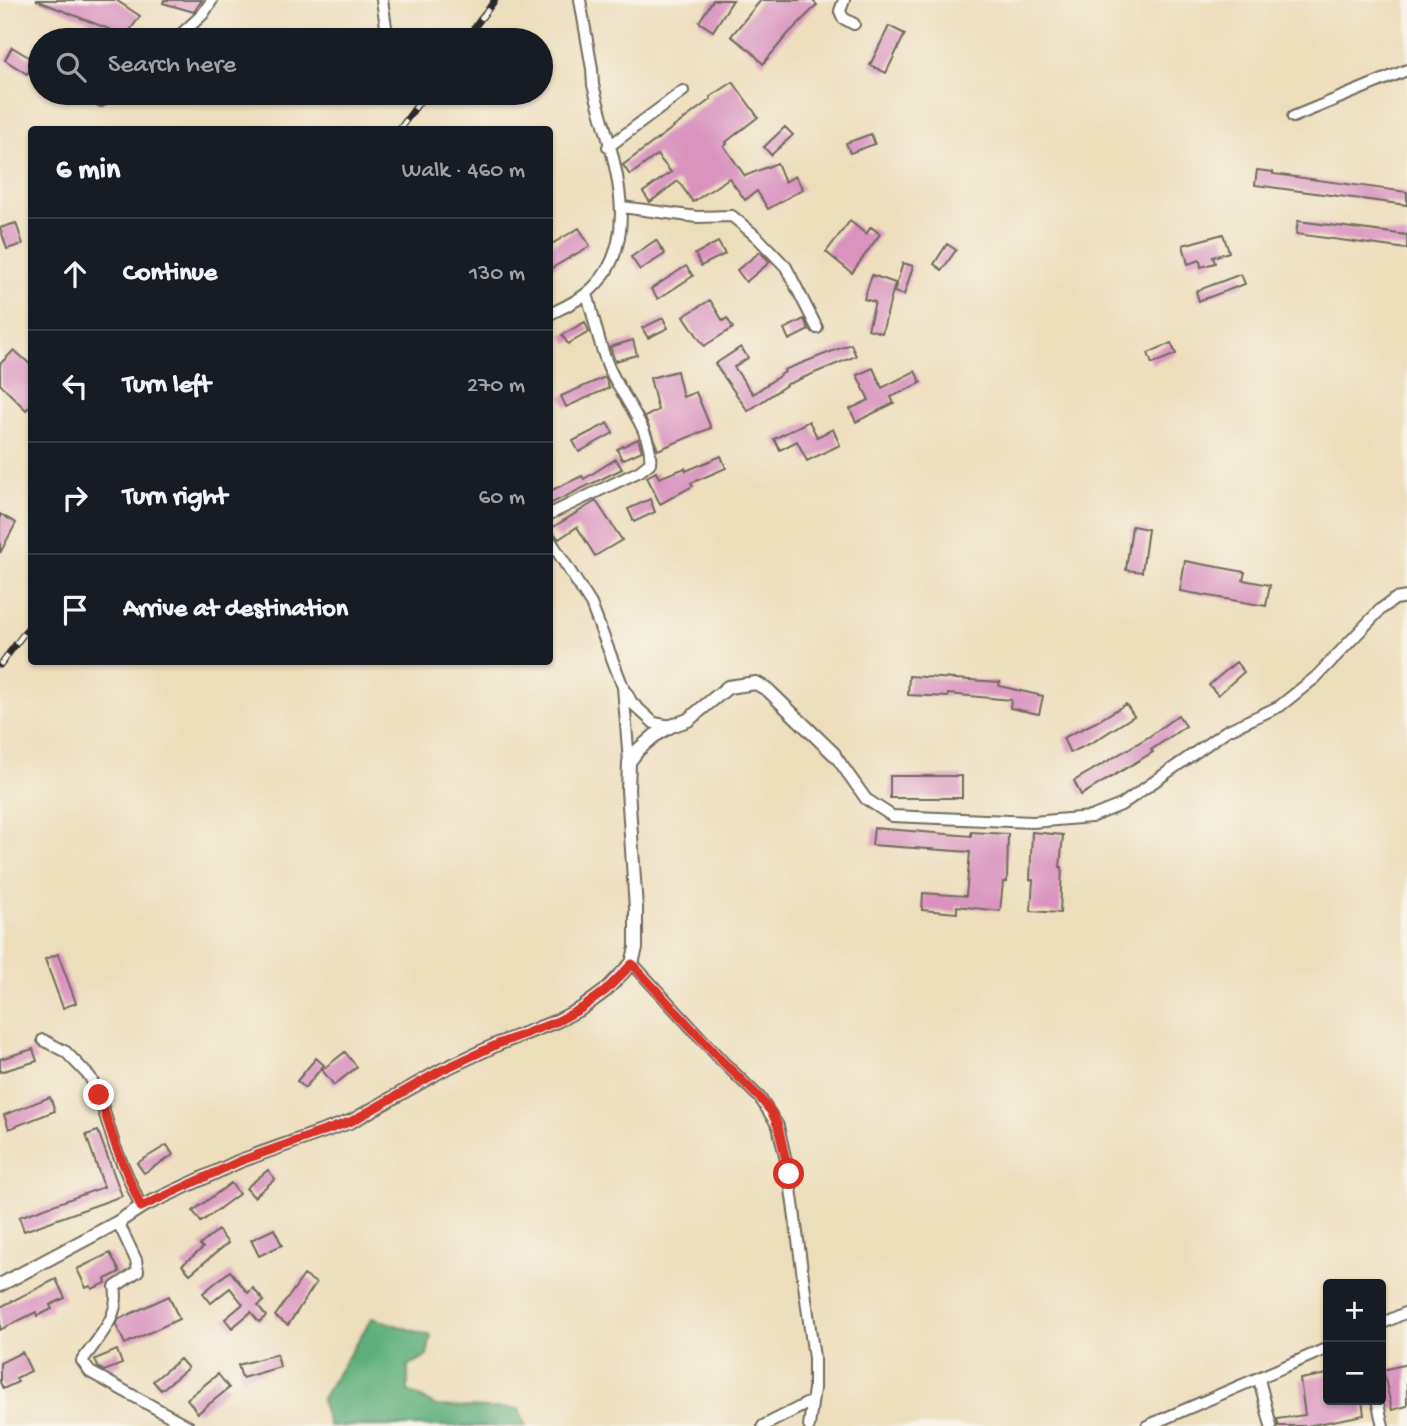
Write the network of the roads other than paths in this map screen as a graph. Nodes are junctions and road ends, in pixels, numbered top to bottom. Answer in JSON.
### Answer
{"nodes":[{"id":1,"x":212,"y":0,"type":"edge"},
{"id":2,"x":382,"y":0,"type":"edge"},
{"id":3,"x":580,"y":0,"type":"edge"},
{"id":4,"x":844,"y":0,"type":"edge"},
{"id":5,"x":854,"y":24,"type":"dead end"},
{"id":6,"x":188,"y":28,"type":"edge"},
{"id":7,"x":386,"y":28,"type":"edge"},
{"id":8,"x":1407,"y":70,"type":"edge"},
{"id":9,"x":682,"y":91,"type":"dead end"},
{"id":10,"x":1293,"y":117,"type":"dead end"},
{"id":11,"x":608,"y":146,"type":"junction"},
{"id":12,"x":622,"y":207,"type":"junction"},
{"id":13,"x":587,"y":294,"type":"junction"},
{"id":14,"x":553,"y":312,"type":"edge"},
{"id":15,"x":817,"y":328,"type":"dead end"},
{"id":16,"x":553,"y":513,"type":"edge"},
{"id":17,"x":553,"y":545,"type":"edge"},
{"id":18,"x":1407,"y":597,"type":"edge"},
{"id":19,"x":623,"y":687,"type":"junction"},
{"id":20,"x":671,"y":726,"type":"junction"},
{"id":21,"x":834,"y":754,"type":"joint"},
{"id":22,"x":629,"y":762,"type":"junction"},
{"id":23,"x":632,"y":964,"type":"junction"},
{"id":24,"x":43,"y":1040,"type":"dead end"},
{"id":25,"x":141,"y":1207,"type":"junction"},
{"id":26,"x":118,"y":1222,"type":"junction"},
{"id":27,"x":0,"y":1285,"type":"edge"},
{"id":28,"x":1407,"y":1312,"type":"edge"},
{"id":29,"x":1386,"y":1322,"type":"edge"},
{"id":30,"x":1323,"y":1350,"type":"edge"},
{"id":31,"x":1259,"y":1379,"type":"junction"},
{"id":32,"x":812,"y":1401,"type":"junction"},
{"id":33,"x":1378,"y":1405,"type":"edge"},
{"id":34,"x":188,"y":1426,"type":"edge"},
{"id":35,"x":763,"y":1426,"type":"edge"},
{"id":36,"x":809,"y":1426,"type":"edge"},
{"id":37,"x":1147,"y":1426,"type":"edge"},
{"id":38,"x":1271,"y":1426,"type":"edge"},
{"id":39,"x":1383,"y":1426,"type":"edge"}],
"edges":[{"from":1,"to":6,"type":"street"},
{"from":2,"to":7,"type":"street"},
{"from":3,"to":11,"type":"street"},
{"from":4,"to":5,"type":"street"},
{"from":8,"to":10,"type":"street"},
{"from":9,"to":11,"type":"street"},
{"from":11,"to":12,"type":"street"},
{"from":12,"to":13,"type":"street"},
{"from":12,"to":15,"type":"street"},
{"from":13,"to":14,"type":"street"},
{"from":13,"to":16,"type":"street"},
{"from":17,"to":19,"type":"street"},
{"from":18,"to":21,"type":"street"},
{"from":19,"to":20,"type":"street"},
{"from":19,"to":22,"type":"street"},
{"from":20,"to":21,"type":"street"},
{"from":20,"to":22,"type":"street"},
{"from":22,"to":23,"type":"street"},
{"from":23,"to":25,"type":"street"},
{"from":23,"to":32,"type":"street"},
{"from":24,"to":25,"type":"street"},
{"from":25,"to":26,"type":"street"},
{"from":26,"to":27,"type":"street"},
{"from":26,"to":34,"type":"street"},
{"from":28,"to":29,"type":"street"},
{"from":30,"to":31,"type":"street"},
{"from":31,"to":37,"type":"street"},
{"from":31,"to":38,"type":"street"},
{"from":32,"to":35,"type":"street"},
{"from":32,"to":36,"type":"street"},
{"from":33,"to":39,"type":"street"}]}
